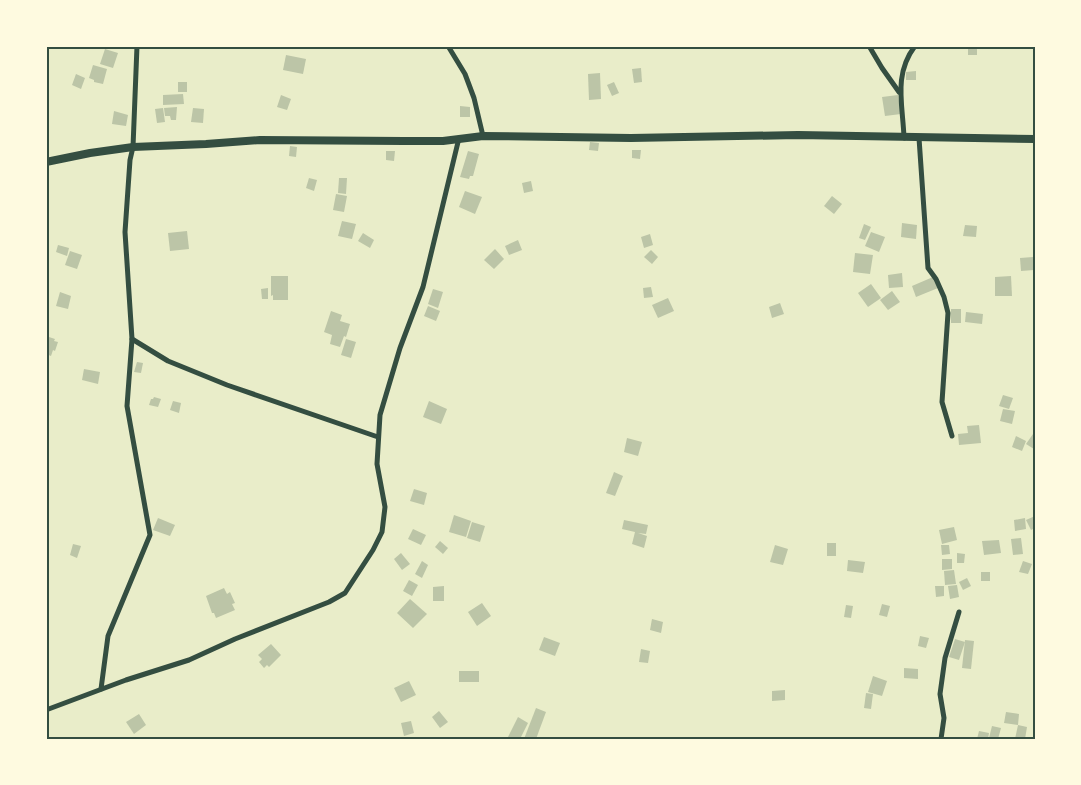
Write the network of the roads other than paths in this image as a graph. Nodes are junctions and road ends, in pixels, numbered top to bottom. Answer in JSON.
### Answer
{"nodes":[{"id":1,"x":137,"y":46,"type":"edge"},
{"id":2,"x":448,"y":46,"type":"edge"},
{"id":3,"x":869,"y":46,"type":"edge"},
{"id":4,"x":916,"y":46,"type":"edge"},
{"id":5,"x":900,"y":92,"type":"junction"},
{"id":6,"x":483,"y":136,"type":"junction"},
{"id":7,"x":460,"y":138,"type":"junction"},
{"id":8,"x":904,"y":138,"type":"junction"},
{"id":9,"x":919,"y":138,"type":"junction"},
{"id":10,"x":1035,"y":139,"type":"edge"},
{"id":11,"x":133,"y":148,"type":"junction"},
{"id":12,"x":46,"y":162,"type":"edge"},
{"id":13,"x":132,"y":339,"type":"junction"},
{"id":14,"x":952,"y":436,"type":"dead end"},
{"id":15,"x":378,"y":437,"type":"junction"},
{"id":16,"x":959,"y":612,"type":"dead end"},
{"id":17,"x":101,"y":689,"type":"junction"},
{"id":18,"x":46,"y":710,"type":"edge"},
{"id":19,"x":941,"y":739,"type":"edge"}],
"edges":[{"from":1,"to":11,"type":"street"},
{"from":2,"to":6,"type":"street"},
{"from":3,"to":5,"type":"street"},
{"from":4,"to":5,"type":"street"},
{"from":5,"to":8,"type":"street"},
{"from":6,"to":7,"type":"street"},
{"from":6,"to":8,"type":"street"},
{"from":7,"to":11,"type":"street"},
{"from":7,"to":15,"type":"street"},
{"from":8,"to":9,"type":"street"},
{"from":9,"to":10,"type":"street"},
{"from":9,"to":14,"type":"street"},
{"from":11,"to":12,"type":"street"},
{"from":11,"to":13,"type":"street"},
{"from":13,"to":15,"type":"street"},
{"from":13,"to":17,"type":"street"},
{"from":15,"to":17,"type":"street"},
{"from":16,"to":19,"type":"street"},
{"from":17,"to":18,"type":"street"}]}
